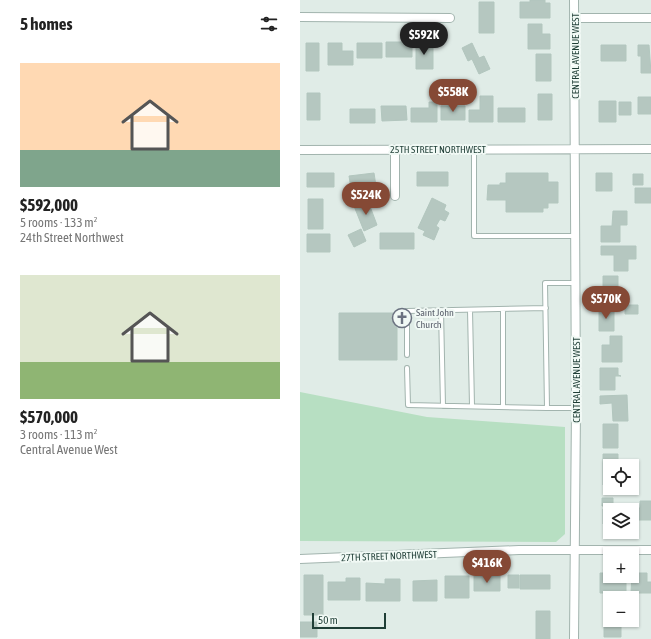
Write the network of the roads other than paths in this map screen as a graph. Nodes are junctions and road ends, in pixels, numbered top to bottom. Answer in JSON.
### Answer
{"nodes":[{"id":1,"x":574,"y":0,"type":"edge"},
{"id":2,"x":300,"y":17,"type":"edge"},
{"id":3,"x":450,"y":18,"type":"dead end"},
{"id":4,"x":574,"y":18,"type":"junction"},
{"id":5,"x":651,"y":18,"type":"edge"},
{"id":6,"x":474,"y":148,"type":"junction"},
{"id":7,"x":395,"y":149,"type":"junction"},
{"id":8,"x":576,"y":149,"type":"junction"},
{"id":9,"x":651,"y":149,"type":"edge"},
{"id":10,"x":300,"y":150,"type":"edge"},
{"id":11,"x":395,"y":196,"type":"dead end"},
{"id":12,"x":575,"y":236,"type":"junction"},
{"id":13,"x":576,"y":283,"type":"junction"},
{"id":14,"x":546,"y":308,"type":"junction"},
{"id":15,"x":502,"y":309,"type":"junction"},
{"id":16,"x":441,"y":310,"type":"junction"},
{"id":17,"x":470,"y":310,"type":"junction"},
{"id":18,"x":407,"y":355,"type":"dead end"},
{"id":19,"x":407,"y":368,"type":"dead end"},
{"id":20,"x":443,"y":406,"type":"junction"},
{"id":21,"x":472,"y":406,"type":"junction"},
{"id":22,"x":503,"y":407,"type":"junction"},
{"id":23,"x":547,"y":408,"type":"junction"},
{"id":24,"x":576,"y":408,"type":"junction"},
{"id":25,"x":574,"y":550,"type":"junction"},
{"id":26,"x":651,"y":550,"type":"edge"},
{"id":27,"x":300,"y":559,"type":"edge"},
{"id":28,"x":574,"y":639,"type":"edge"}],
"edges":[{"from":1,"to":4,"type":"street","name":"CENTRAL AVENUE WEST"},
{"from":2,"to":3,"type":"street"},
{"from":4,"to":5,"type":"street"},
{"from":4,"to":8,"type":"street","name":"CENTRAL AVENUE WEST"},
{"from":6,"to":7,"type":"street","name":"25TH STREET NORTHWEST"},
{"from":6,"to":8,"type":"street","name":"25TH STREET NORTHWEST"},
{"from":6,"to":12,"type":"lane"},
{"from":7,"to":10,"type":"street","name":"25TH STREET NORTHWEST"},
{"from":7,"to":11,"type":"street"},
{"from":8,"to":9,"type":"street","name":"25TH STREET NORTHWEST"},
{"from":8,"to":12,"type":"street","name":"CENTRAL AVENUE WEST"},
{"from":12,"to":13,"type":"street","name":"CENTRAL AVENUE WEST"},
{"from":13,"to":14,"type":"lane"},
{"from":13,"to":24,"type":"street","name":"CENTRAL AVENUE WEST"},
{"from":14,"to":15,"type":"lane"},
{"from":14,"to":23,"type":"lane"},
{"from":15,"to":17,"type":"lane"},
{"from":15,"to":22,"type":"lane"},
{"from":16,"to":17,"type":"lane"},
{"from":16,"to":18,"type":"lane"},
{"from":16,"to":20,"type":"lane"},
{"from":17,"to":21,"type":"lane"},
{"from":19,"to":20,"type":"lane"},
{"from":20,"to":21,"type":"lane"},
{"from":21,"to":22,"type":"lane"},
{"from":22,"to":23,"type":"lane"},
{"from":23,"to":24,"type":"lane"},
{"from":24,"to":25,"type":"street","name":"CENTRAL AVENUE WEST"},
{"from":25,"to":26,"type":"street","name":"27TH STREET NORTHWEST"},
{"from":25,"to":27,"type":"street","name":"27TH STREET NORTHWEST"},
{"from":25,"to":28,"type":"street","name":"CENTRAL AVENUE WEST"}]}
